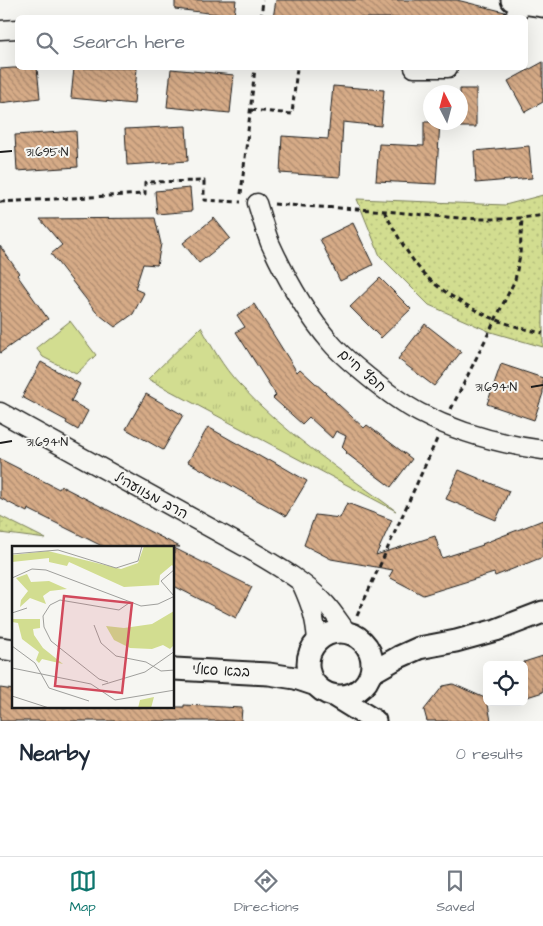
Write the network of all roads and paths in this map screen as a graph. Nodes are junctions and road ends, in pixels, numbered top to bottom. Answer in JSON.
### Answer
{"nodes":[{"id":1,"x":263,"y":0,"type":"edge"},
{"id":2,"x":261,"y":15,"type":"edge"},
{"id":3,"x":15,"y":29,"type":"edge"},
{"id":4,"x":0,"y":30,"type":"edge"},
{"id":5,"x":255,"y":70,"type":"edge"},
{"id":6,"x":297,"y":70,"type":"edge"},
{"id":7,"x":250,"y":110,"type":"junction"},
{"id":8,"x":0,"y":202,"type":"edge"},
{"id":9,"x":249,"y":203,"type":"junction"},
{"id":10,"x":384,"y":211,"type":"junction"},
{"id":11,"x":543,"y":215,"type":"edge"},
{"id":12,"x":522,"y":217,"type":"junction"},
{"id":13,"x":496,"y":320,"type":"junction"},
{"id":14,"x":543,"y":333,"type":"edge"},
{"id":15,"x":0,"y":412,"type":"edge"},
{"id":16,"x":444,"y":423,"type":"junction"},
{"id":17,"x":543,"y":450,"type":"edge"},
{"id":18,"x":301,"y":583,"type":"junction"},
{"id":19,"x":543,"y":612,"type":"edge"},
{"id":20,"x":356,"y":630,"type":"junction"},
{"id":21,"x":314,"y":645,"type":"junction"},
{"id":22,"x":419,"y":648,"type":"junction"},
{"id":23,"x":175,"y":669,"type":"edge"},
{"id":24,"x":269,"y":674,"type":"junction"},
{"id":25,"x":369,"y":678,"type":"junction"},
{"id":26,"x":324,"y":690,"type":"junction"},
{"id":27,"x":375,"y":721,"type":"edge"},
{"id":28,"x":384,"y":721,"type":"edge"}],
"edges":[{"from":1,"to":2,"type":"path"},
{"from":3,"to":4,"type":"street"},
{"from":5,"to":7,"type":"path"},
{"from":6,"to":7,"type":"path"},
{"from":7,"to":9,"type":"path"},
{"from":8,"to":9,"type":"path"},
{"from":9,"to":10,"type":"path"},
{"from":9,"to":16,"type":"street","name":"חפץ חיים"},
{"from":10,"to":12,"type":"path"},
{"from":10,"to":13,"type":"path"},
{"from":11,"to":12,"type":"path"},
{"from":12,"to":13,"type":"path"},
{"from":13,"to":14,"type":"path"},
{"from":13,"to":16,"type":"path"},
{"from":15,"to":18,"type":"street","name":"הרב מזוועהיל"},
{"from":16,"to":17,"type":"street","name":"חפץ חיים"},
{"from":16,"to":20,"type":"path"},
{"from":18,"to":20,"type":"street","name":"הרב מזוועהיל"},
{"from":18,"to":21,"type":"street","name":"הרב מזוועהיל"},
{"from":19,"to":22,"type":"street"},
{"from":20,"to":21,"type":"street"},
{"from":20,"to":22,"type":"street"},
{"from":20,"to":25,"type":"street"},
{"from":21,"to":24,"type":"street","name":"בבא סאלי"},
{"from":21,"to":26,"type":"street"},
{"from":22,"to":25,"type":"street"},
{"from":23,"to":24,"type":"street","name":"בבא סאלי"},
{"from":24,"to":26,"type":"street","name":"בבא סאלי"},
{"from":25,"to":26,"type":"street"},
{"from":25,"to":28,"type":"street"},
{"from":26,"to":27,"type":"street"}]}
